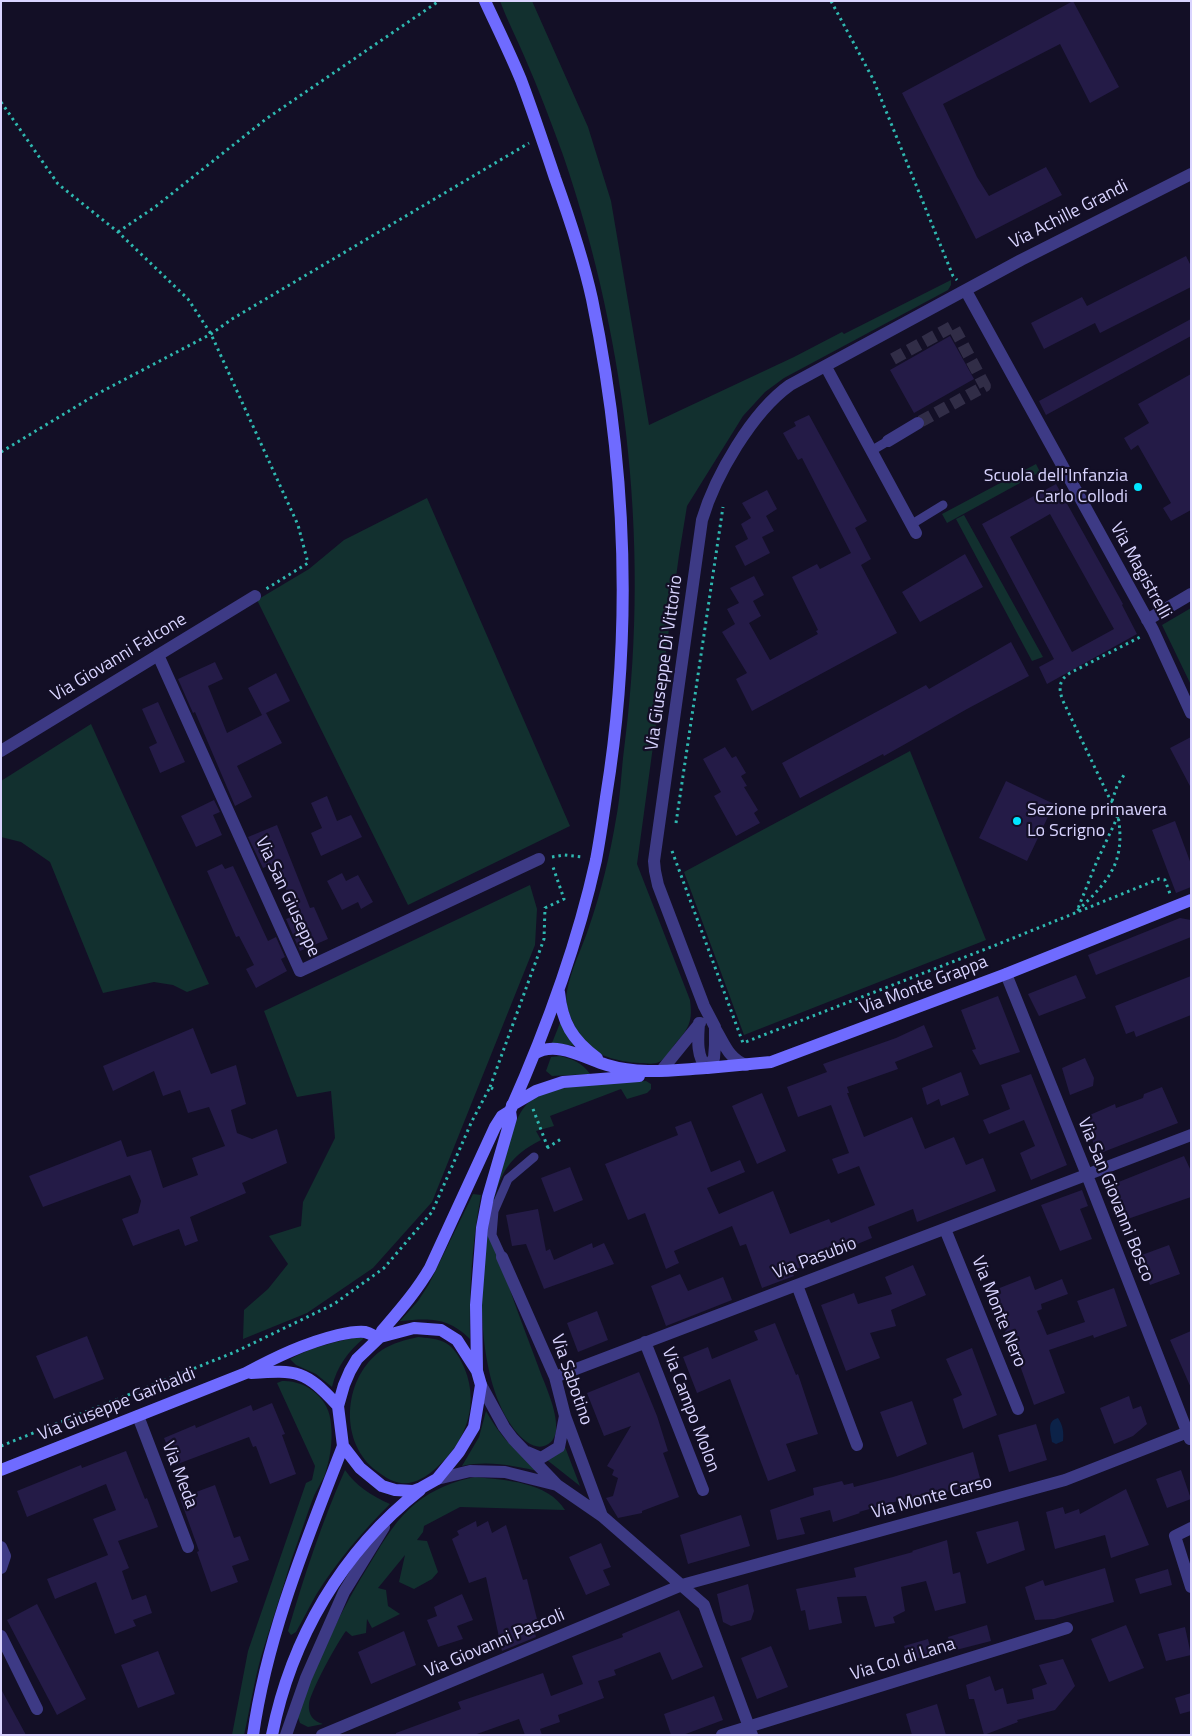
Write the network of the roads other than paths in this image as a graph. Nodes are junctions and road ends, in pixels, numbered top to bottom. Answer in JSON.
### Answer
{"nodes":[{"id":1,"x":485,"y":1,"type":"edge"},
{"id":2,"x":1191,"y":174,"type":"edge"},
{"id":3,"x":966,"y":291,"type":"junction"},
{"id":4,"x":826,"y":367,"type":"junction"},
{"id":5,"x":918,"y":423,"type":"tunnel mouth"},
{"id":6,"x":888,"y":441,"type":"joint"},
{"id":7,"x":871,"y":450,"type":"junction"},
{"id":8,"x":943,"y":505,"type":"dead end"},
{"id":9,"x":912,"y":525,"type":"joint"},
{"id":10,"x":1191,"y":594,"type":"edge"},
{"id":11,"x":255,"y":596,"type":"road end"},
{"id":12,"x":1150,"y":625,"type":"junction"},
{"id":13,"x":158,"y":655,"type":"junction"},
{"id":14,"x":1191,"y":713,"type":"edge"},
{"id":15,"x":1,"y":751,"type":"edge"},
{"id":16,"x":545,"y":858,"type":"road end"},
{"id":17,"x":1191,"y":900,"type":"edge"},
{"id":18,"x":1006,"y":974,"type":"junction"},
{"id":19,"x":559,"y":987,"type":"junction"},
{"id":20,"x":704,"y":1006,"type":"junction"},
{"id":21,"x":700,"y":1023,"type":"junction"},
{"id":22,"x":715,"y":1028,"type":"junction"},
{"id":23,"x":534,"y":1054,"type":"junction"},
{"id":24,"x":608,"y":1065,"type":"junction"},
{"id":25,"x":746,"y":1065,"type":"junction"},
{"id":26,"x":706,"y":1068,"type":"junction"},
{"id":27,"x":661,"y":1071,"type":"junction"},
{"id":28,"x":511,"y":1108,"type":"junction"},
{"id":29,"x":1189,"y":1140,"type":"edge"},
{"id":30,"x":534,"y":1157,"type":"road end"},
{"id":31,"x":1087,"y":1174,"type":"junction"},
{"id":32,"x":945,"y":1229,"type":"junction"},
{"id":33,"x":502,"y":1257,"type":"joint"},
{"id":34,"x":797,"y":1285,"type":"junction"},
{"id":35,"x":380,"y":1338,"type":"junction"},
{"id":36,"x":645,"y":1342,"type":"junction"},
{"id":37,"x":478,"y":1371,"type":"junction"},
{"id":38,"x":246,"y":1373,"type":"junction"},
{"id":39,"x":555,"y":1376,"type":"junction"},
{"id":40,"x":481,"y":1385,"type":"junction"},
{"id":41,"x":338,"y":1406,"type":"junction"},
{"id":42,"x":1018,"y":1409,"type":"dead end"},
{"id":43,"x":138,"y":1416,"type":"junction"},
{"id":44,"x":565,"y":1416,"type":"junction"},
{"id":45,"x":1189,"y":1436,"type":"edge"},
{"id":46,"x":857,"y":1445,"type":"dead end"},
{"id":47,"x":343,"y":1446,"type":"junction"},
{"id":48,"x":524,"y":1451,"type":"junction"},
{"id":49,"x":1,"y":1470,"type":"edge"},
{"id":50,"x":431,"y":1482,"type":"junction"},
{"id":51,"x":557,"y":1484,"type":"junction"},
{"id":52,"x":703,"y":1490,"type":"dead end"},
{"id":53,"x":396,"y":1509,"type":"junction"},
{"id":54,"x":602,"y":1516,"type":"junction"},
{"id":55,"x":1191,"y":1528,"type":"edge"},
{"id":56,"x":1,"y":1547,"type":"edge"},
{"id":57,"x":188,"y":1548,"type":"dead end"},
{"id":58,"x":1,"y":1568,"type":"edge"},
{"id":59,"x":682,"y":1585,"type":"junction"},
{"id":60,"x":1191,"y":1587,"type":"edge"},
{"id":61,"x":1067,"y":1628,"type":"dead end"},
{"id":62,"x":1,"y":1636,"type":"edge"},
{"id":63,"x":37,"y":1709,"type":"dead end"},
{"id":64,"x":750,"y":1730,"type":"edge"},
{"id":65,"x":253,"y":1735,"type":"edge"},
{"id":66,"x":272,"y":1735,"type":"edge"},
{"id":67,"x":286,"y":1735,"type":"edge"},
{"id":68,"x":322,"y":1735,"type":"edge"},
{"id":69,"x":722,"y":1735,"type":"edge"}],
"edges":[{"from":1,"to":19,"type":"main road"},
{"from":2,"to":3,"type":"street","name":"Via Achille Grandi"},
{"from":3,"to":4,"type":"street","name":"Via Giuseppe Di Vittorio"},
{"from":3,"to":12,"type":"street","name":"Via Magistrelli"},
{"from":4,"to":7,"type":"street"},
{"from":4,"to":20,"type":"street","name":"Via Giuseppe Di Vittorio"},
{"from":5,"to":6,"type":"street"},
{"from":6,"to":7,"type":"lane"},
{"from":7,"to":9,"type":"street"},
{"from":8,"to":9,"type":"lane"},
{"from":10,"to":12,"type":"street"},
{"from":11,"to":13,"type":"street","name":"Via Giovanni Falcone"},
{"from":12,"to":14,"type":"street","name":"Via Magistrelli"},
{"from":13,"to":15,"type":"street","name":"Via Giovanni Falcone"},
{"from":13,"to":16,"type":"street","name":"Via San Giuseppe"},
{"from":17,"to":18,"type":"main road","name":"Via Monte Grappa"},
{"from":18,"to":25,"type":"main road","name":"Via Monte Grappa"},
{"from":18,"to":31,"type":"street","name":"Via San Giovanni Bosco"},
{"from":19,"to":23,"type":"main road"},
{"from":19,"to":24,"type":"main road","name":"Via Monte Grappa"},
{"from":20,"to":21,"type":"street"},
{"from":20,"to":22,"type":"street","name":"Via Giuseppe Di Vittorio"},
{"from":21,"to":26,"type":"street"},
{"from":21,"to":27,"type":"street"},
{"from":22,"to":25,"type":"street","name":"Via Giuseppe Di Vittorio"},
{"from":22,"to":26,"type":"street","name":"Via Giuseppe Di Vittorio"},
{"from":23,"to":24,"type":"main road","name":"Via Monte Grappa"},
{"from":23,"to":28,"type":"main road"},
{"from":24,"to":27,"type":"main road","name":"Via Monte Grappa"},
{"from":25,"to":26,"type":"main road","name":"Via Monte Grappa"},
{"from":26,"to":27,"type":"main road","name":"Via Monte Grappa"},
{"from":27,"to":28,"type":"main road","name":"Via Monte Grappa"},
{"from":28,"to":35,"type":"main road"},
{"from":28,"to":37,"type":"main road"},
{"from":29,"to":31,"type":"street","name":"Via Pasubio"},
{"from":30,"to":33,"type":"lane"},
{"from":31,"to":32,"type":"street","name":"Via Pasubio"},
{"from":31,"to":45,"type":"street","name":"Via San Giovanni Bosco"},
{"from":32,"to":34,"type":"street","name":"Via Pasubio"},
{"from":32,"to":42,"type":"street","name":"Via Monte Nero"},
{"from":33,"to":39,"type":"street","name":"Via Sabotino"},
{"from":34,"to":36,"type":"street","name":"Via Pasubio"},
{"from":34,"to":46,"type":"street"},
{"from":35,"to":37,"type":"main road"},
{"from":35,"to":38,"type":"main road","name":"Via Giuseppe Garibaldi"},
{"from":35,"to":41,"type":"main road"},
{"from":36,"to":39,"type":"street","name":"Via Pasubio"},
{"from":36,"to":52,"type":"street","name":"Via Campo Molon"},
{"from":37,"to":40,"type":"main road"},
{"from":38,"to":41,"type":"main road","name":"Via Giuseppe Garibaldi"},
{"from":38,"to":43,"type":"main road","name":"Via Giuseppe Garibaldi"},
{"from":39,"to":44,"type":"street","name":"Via Sabotino"},
{"from":40,"to":48,"type":"street"},
{"from":40,"to":50,"type":"main road"},
{"from":41,"to":47,"type":"main road"},
{"from":43,"to":49,"type":"main road","name":"Via Giuseppe Garibaldi"},
{"from":43,"to":57,"type":"street","name":"Via Meda"},
{"from":44,"to":48,"type":"street"},
{"from":44,"to":54,"type":"street","name":"Via Sabotino"},
{"from":45,"to":59,"type":"street","name":"Via Monte Carso"},
{"from":47,"to":50,"type":"main road"},
{"from":47,"to":65,"type":"main road"},
{"from":48,"to":51,"type":"street"},
{"from":50,"to":51,"type":"street"},
{"from":50,"to":53,"type":"main road"},
{"from":51,"to":54,"type":"street","name":"Via Sabotino"},
{"from":53,"to":66,"type":"main road"},
{"from":53,"to":67,"type":"street"},
{"from":54,"to":59,"type":"street","name":"Via Sabotino"},
{"from":55,"to":60,"type":"street"},
{"from":56,"to":58,"type":"street"},
{"from":59,"to":64,"type":"street","name":"Via Sabotino"},
{"from":59,"to":68,"type":"street","name":"Via Giovanni Pascoli"},
{"from":61,"to":64,"type":"street","name":"Via Col di Lana"},
{"from":62,"to":63,"type":"street"},
{"from":64,"to":69,"type":"street","name":"Via Col di Lana"}]}
